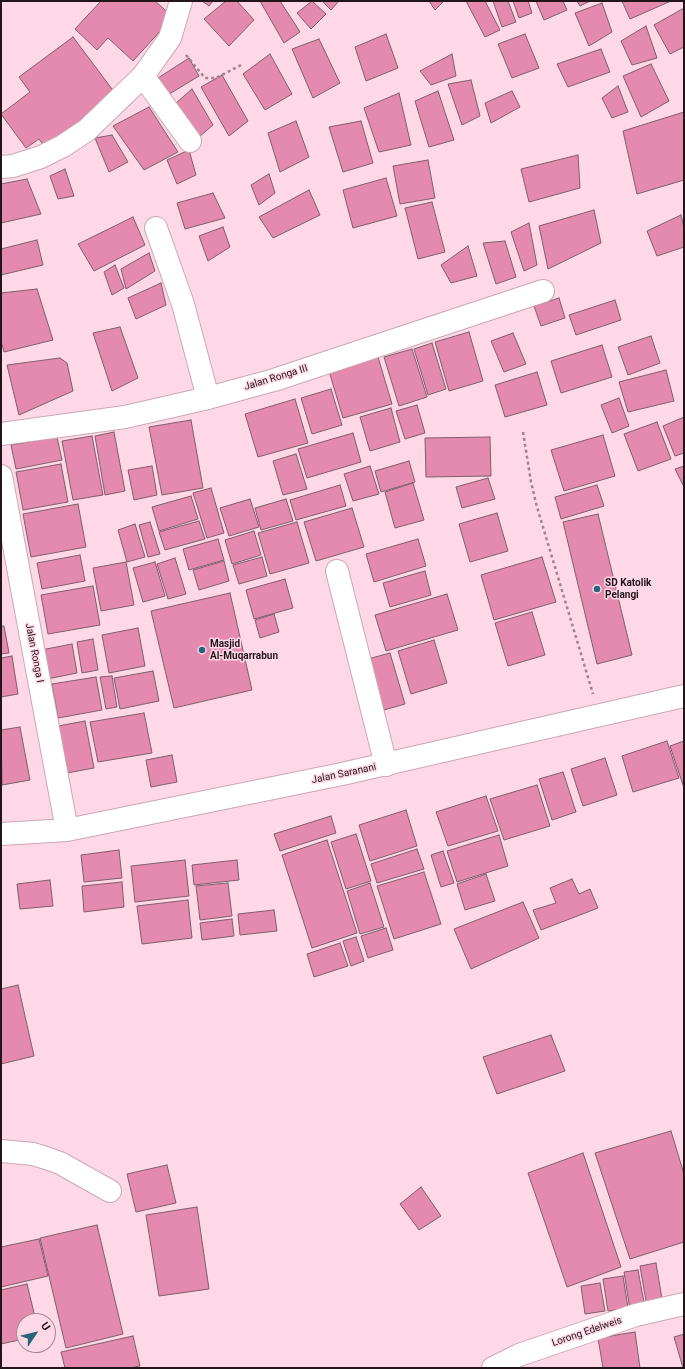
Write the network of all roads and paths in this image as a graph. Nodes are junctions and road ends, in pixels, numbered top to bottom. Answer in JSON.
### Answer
{"nodes":[{"id":1,"x":181,"y":1,"type":"edge"},
{"id":2,"x":170,"y":38,"type":"junction"},
{"id":3,"x":243,"y":64,"type":"dead end"},
{"id":4,"x":143,"y":76,"type":"junction"},
{"id":5,"x":190,"y":141,"type":"dead end"},
{"id":6,"x":1,"y":167,"type":"edge"},
{"id":7,"x":156,"y":228,"type":"dead end"},
{"id":8,"x":543,"y":291,"type":"dead end"},
{"id":9,"x":208,"y":398,"type":"junction"},
{"id":10,"x":523,"y":432,"type":"dead end"},
{"id":11,"x":1,"y":434,"type":"edge"},
{"id":12,"x":1,"y":476,"type":"edge"},
{"id":13,"x":337,"y":571,"type":"dead end"},
{"id":14,"x":684,"y":696,"type":"edge"},
{"id":15,"x":600,"y":716,"type":"junction"},
{"id":16,"x":386,"y":764,"type":"junction"},
{"id":17,"x":67,"y":830,"type":"junction"},
{"id":18,"x":1,"y":834,"type":"edge"},
{"id":19,"x":1,"y":1151,"type":"edge"},
{"id":20,"x":110,"y":1191,"type":"dead end"},
{"id":21,"x":684,"y":1304,"type":"edge"},
{"id":22,"x":493,"y":1368,"type":"edge"}],
"edges":[{"from":1,"to":2,"type":"street"},
{"from":2,"to":3,"type":"path"},
{"from":2,"to":4,"type":"street"},
{"from":4,"to":5,"type":"street"},
{"from":4,"to":6,"type":"street"},
{"from":7,"to":9,"type":"street"},
{"from":8,"to":9,"type":"street","name":"Jalan Ronga III"},
{"from":9,"to":11,"type":"street","name":"Jalan Ronga III"},
{"from":10,"to":15,"type":"path"},
{"from":12,"to":17,"type":"street","name":"Jalan Ronga I"},
{"from":13,"to":16,"type":"street"},
{"from":14,"to":15,"type":"street","name":"Jalan Saranani"},
{"from":15,"to":16,"type":"street","name":"Jalan Saranani"},
{"from":16,"to":17,"type":"street","name":"Jalan Saranani"},
{"from":17,"to":18,"type":"street","name":"Jalan Saranani"},
{"from":19,"to":20,"type":"street"},
{"from":21,"to":22,"type":"street","name":"Lorong Edelweis"}]}
